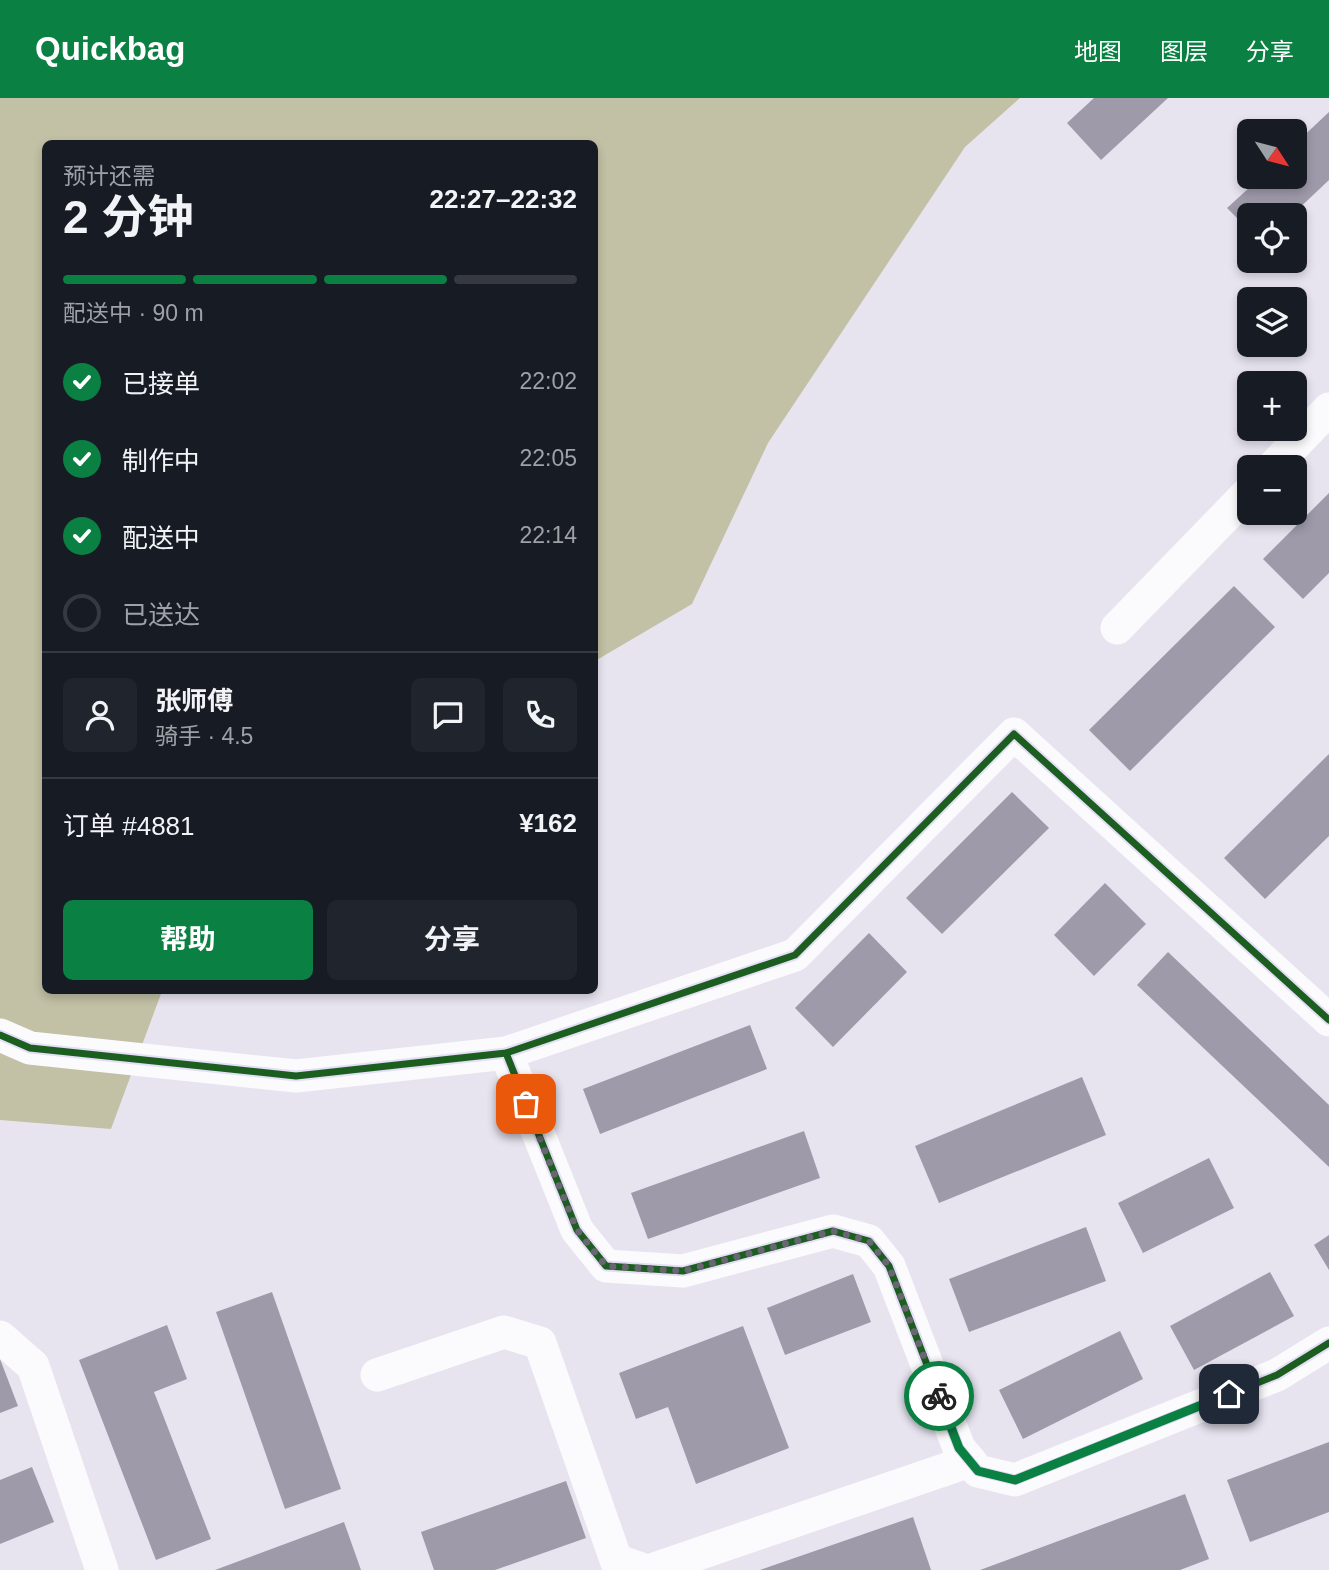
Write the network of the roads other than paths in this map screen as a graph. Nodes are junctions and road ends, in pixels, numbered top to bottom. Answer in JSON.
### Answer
{"nodes":[{"id":1,"x":1329,"y":409,"type":"edge"},
{"id":2,"x":1285,"y":455,"type":"edge"},
{"id":3,"x":1237,"y":504,"type":"edge"},
{"id":4,"x":1117,"y":628,"type":"dead end"},
{"id":5,"x":1329,"y":1020,"type":"edge"},
{"id":6,"x":0,"y":1035,"type":"edge"},
{"id":7,"x":506,"y":1053,"type":"junction"},
{"id":8,"x":0,"y":1337,"type":"edge"},
{"id":9,"x":1329,"y":1343,"type":"edge"},
{"id":10,"x":377,"y":1375,"type":"dead end"},
{"id":11,"x":970,"y":1461,"type":"junction"},
{"id":12,"x":102,"y":1570,"type":"edge"},
{"id":13,"x":643,"y":1570,"type":"edge"},
{"id":14,"x":651,"y":1570,"type":"edge"}],
"edges":[{"from":1,"to":2,"type":"street"},
{"from":3,"to":4,"type":"street"},
{"from":5,"to":7,"type":"street"},
{"from":6,"to":7,"type":"street"},
{"from":7,"to":11,"type":"street"},
{"from":8,"to":12,"type":"street"},
{"from":9,"to":11,"type":"street"},
{"from":10,"to":13,"type":"street"},
{"from":11,"to":14,"type":"street"}]}
